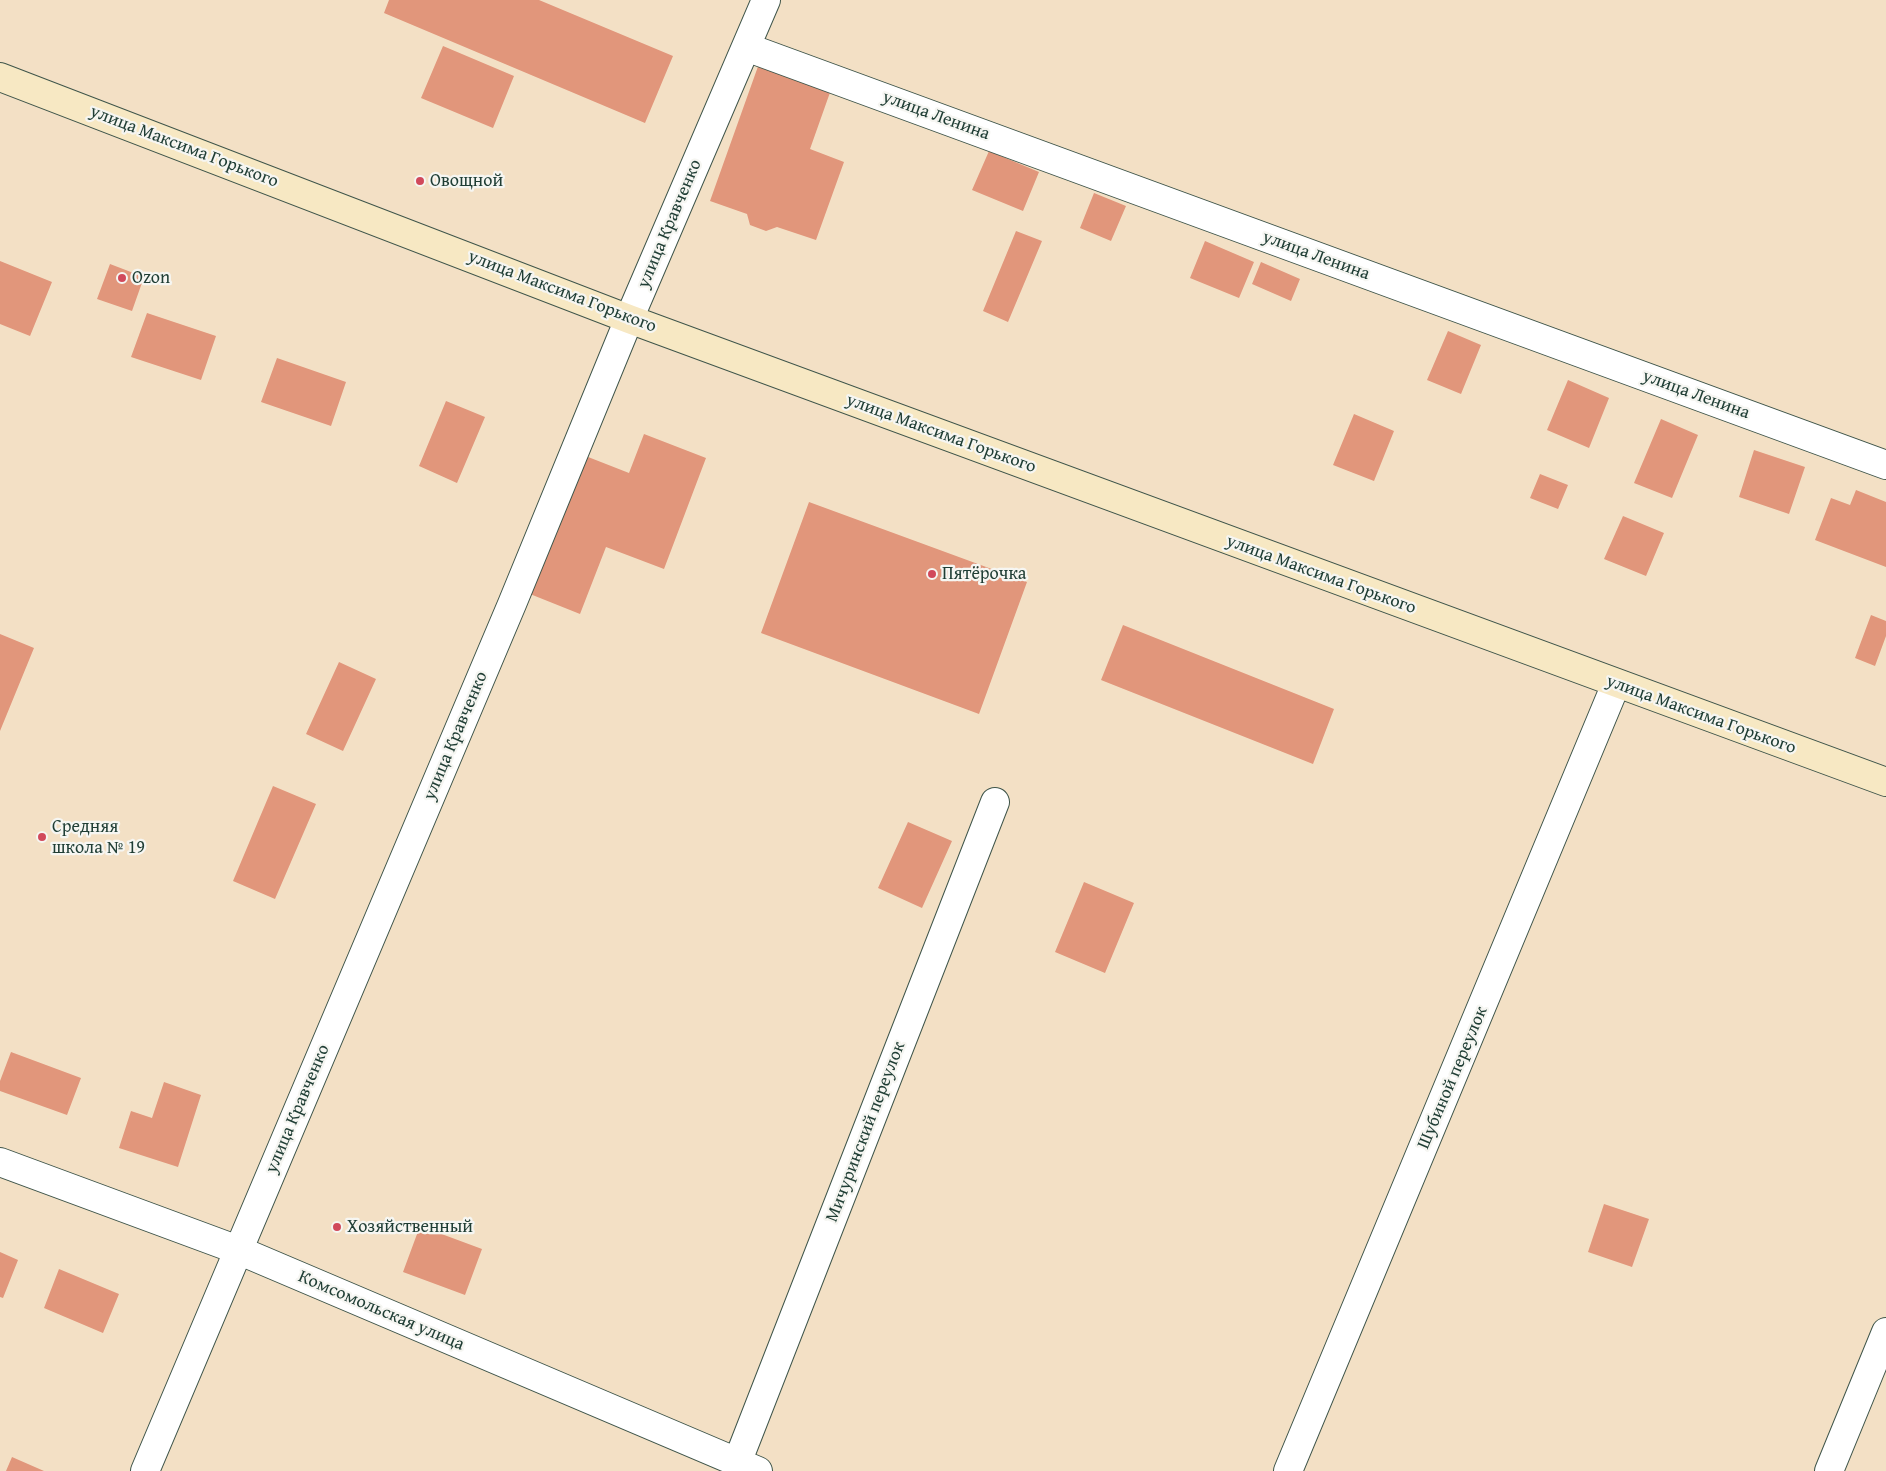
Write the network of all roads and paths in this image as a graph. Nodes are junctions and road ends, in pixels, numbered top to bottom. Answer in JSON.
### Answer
{"nodes":[{"id":1,"x":766,"y":0,"type":"edge"},
{"id":2,"x":746,"y":47,"type":"junction"},
{"id":3,"x":0,"y":77,"type":"edge"},
{"id":4,"x":629,"y":319,"type":"junction"},
{"id":5,"x":1886,"y":465,"type":"edge"},
{"id":6,"x":1616,"y":684,"type":"junction"},
{"id":7,"x":1886,"y":782,"type":"edge"},
{"id":8,"x":995,"y":802,"type":"dead end"},
{"id":9,"x":0,"y":1162,"type":"edge"},
{"id":10,"x":238,"y":1250,"type":"junction"},
{"id":11,"x":1886,"y":1332,"type":"edge"},
{"id":12,"x":748,"y":1467,"type":"edge"},
{"id":13,"x":145,"y":1471,"type":"edge"},
{"id":14,"x":1288,"y":1471,"type":"edge"},
{"id":15,"x":1829,"y":1471,"type":"edge"}],
"edges":[{"from":1,"to":2,"type":"street","name":"улица Кравченко"},
{"from":2,"to":4,"type":"street","name":"улица Кравченко"},
{"from":2,"to":5,"type":"street","name":"улица Ленина"},
{"from":3,"to":4,"type":"main road","name":"улица Максима Горького"},
{"from":4,"to":6,"type":"main road","name":"улица Максима Горького"},
{"from":4,"to":10,"type":"street","name":"улица Кравченко"},
{"from":6,"to":7,"type":"main road","name":"улица Максима Горького"},
{"from":6,"to":14,"type":"street","name":"Шубиной переулок"},
{"from":8,"to":12,"type":"street","name":"Мичуринский переулок"},
{"from":9,"to":10,"type":"street","name":"Комсомольская улица"},
{"from":10,"to":12,"type":"street","name":"Комсомольская улица"},
{"from":10,"to":13,"type":"street","name":"улица Кравченко"},
{"from":11,"to":15,"type":"street"}]}
